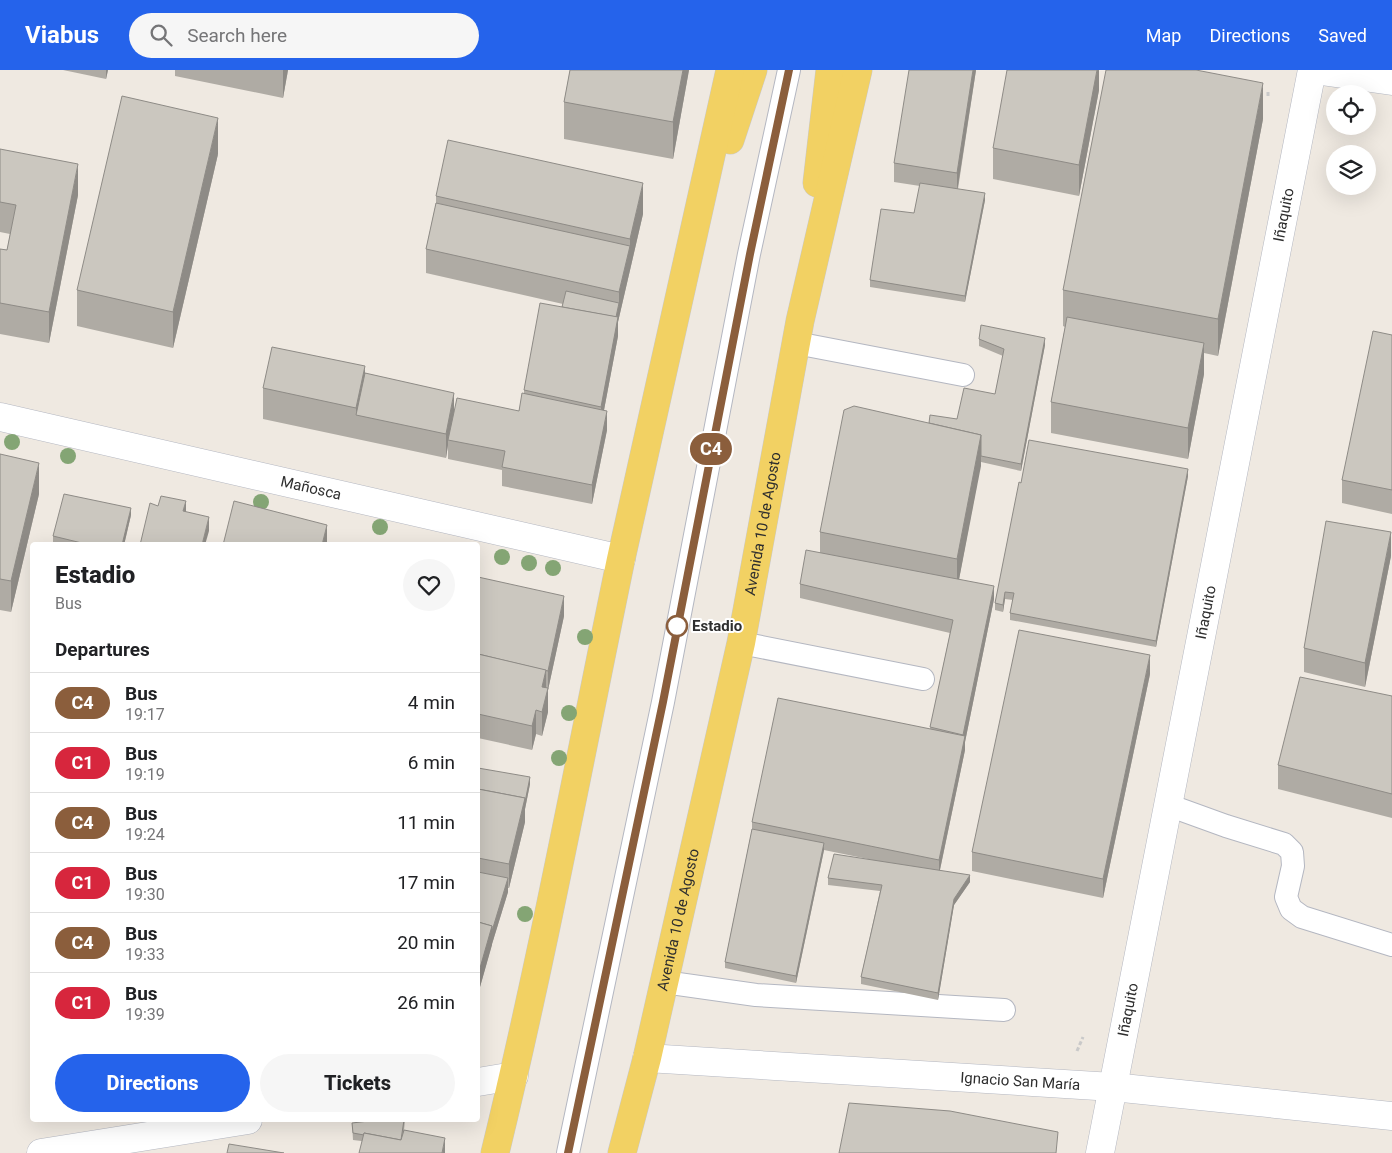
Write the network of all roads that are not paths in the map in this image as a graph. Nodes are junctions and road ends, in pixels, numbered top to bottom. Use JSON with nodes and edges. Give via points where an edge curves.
{"nodes":[{"id":1,"x":730,"y":70,"type":"edge"},
{"id":2,"x":753,"y":70,"type":"edge"},
{"id":3,"x":788,"y":70,"type":"edge"},
{"id":4,"x":830,"y":70,"type":"edge"},
{"id":5,"x":858,"y":70,"type":"edge"},
{"id":6,"x":1313,"y":70,"type":"edge"},
{"id":7,"x":1392,"y":81,"type":"edge"},
{"id":8,"x":677,"y":304,"type":"junction"},
{"id":9,"x":798,"y":332,"type":"junction"},
{"id":10,"x":963,"y":376,"type":"dead end"},
{"id":11,"x":0,"y":417,"type":"edge"},
{"id":12,"x":621,"y":559,"type":"junction"},
{"id":13,"x":742,"y":643,"type":"junction"},
{"id":14,"x":923,"y":679,"type":"dead end"},
{"id":15,"x":1168,"y":805,"type":"junction"},
{"id":16,"x":1392,"y":945,"type":"edge"},
{"id":17,"x":664,"y":982,"type":"junction"},
{"id":18,"x":1004,"y":1010,"type":"dead end"},
{"id":19,"x":647,"y":1058,"type":"junction"},
{"id":20,"x":514,"y":1076,"type":"junction"},
{"id":21,"x":480,"y":1082,"type":"edge"},
{"id":22,"x":1114,"y":1087,"type":"junction"},
{"id":23,"x":1392,"y":1116,"type":"edge"},
{"id":24,"x":235,"y":1122,"type":"edge"},
{"id":25,"x":41,"y":1153,"type":"edge"},
{"id":26,"x":495,"y":1153,"type":"edge"},
{"id":27,"x":568,"y":1153,"type":"edge"},
{"id":28,"x":622,"y":1153,"type":"edge"},
{"id":29,"x":1100,"y":1153,"type":"edge"}],
"edges":[{"from":1,"to":8,"type":"main road"},
{"from":2,"to":8,"type":"main road"},
{"from":3,"to":27,"type":"lane","via":[[663,702]]},
{"from":4,"to":9,"type":"main road"},
{"from":5,"to":9,"type":"main road","name":"Avenida 10 de Agosto"},
{"from":6,"to":7,"type":"street"},
{"from":6,"to":15,"type":"street","name":"Iñaquito"},
{"from":8,"to":12,"type":"main road"},
{"from":9,"to":10,"type":"lane"},
{"from":9,"to":13,"type":"main road","name":"Avenida 10 de Agosto"},
{"from":11,"to":12,"type":"street","name":"Mañosca"},
{"from":12,"to":20,"type":"main road"},
{"from":13,"to":14,"type":"lane"},
{"from":13,"to":17,"type":"main road","name":"Avenida 10 de Agosto"},
{"from":15,"to":16,"type":"lane","via":[[1284,844],[1292,852],[1293,866],[1286,897],[1291,909],[1302,917]]},
{"from":15,"to":22,"type":"street","name":"Iñaquito"},
{"from":17,"to":18,"type":"lane","via":[[756,995]]},
{"from":17,"to":19,"type":"main road","name":"Avenida 10 de Agosto"},
{"from":19,"to":22,"type":"street","name":"Ignacio San María"},
{"from":19,"to":28,"type":"main road","name":"Avenida 10 de Agosto"},
{"from":20,"to":21,"type":"street"},
{"from":20,"to":26,"type":"main road"},
{"from":22,"to":23,"type":"street","name":"Ignacio San María"},
{"from":22,"to":29,"type":"street","name":"Iñaquito"},
{"from":24,"to":25,"type":"street"}]}
